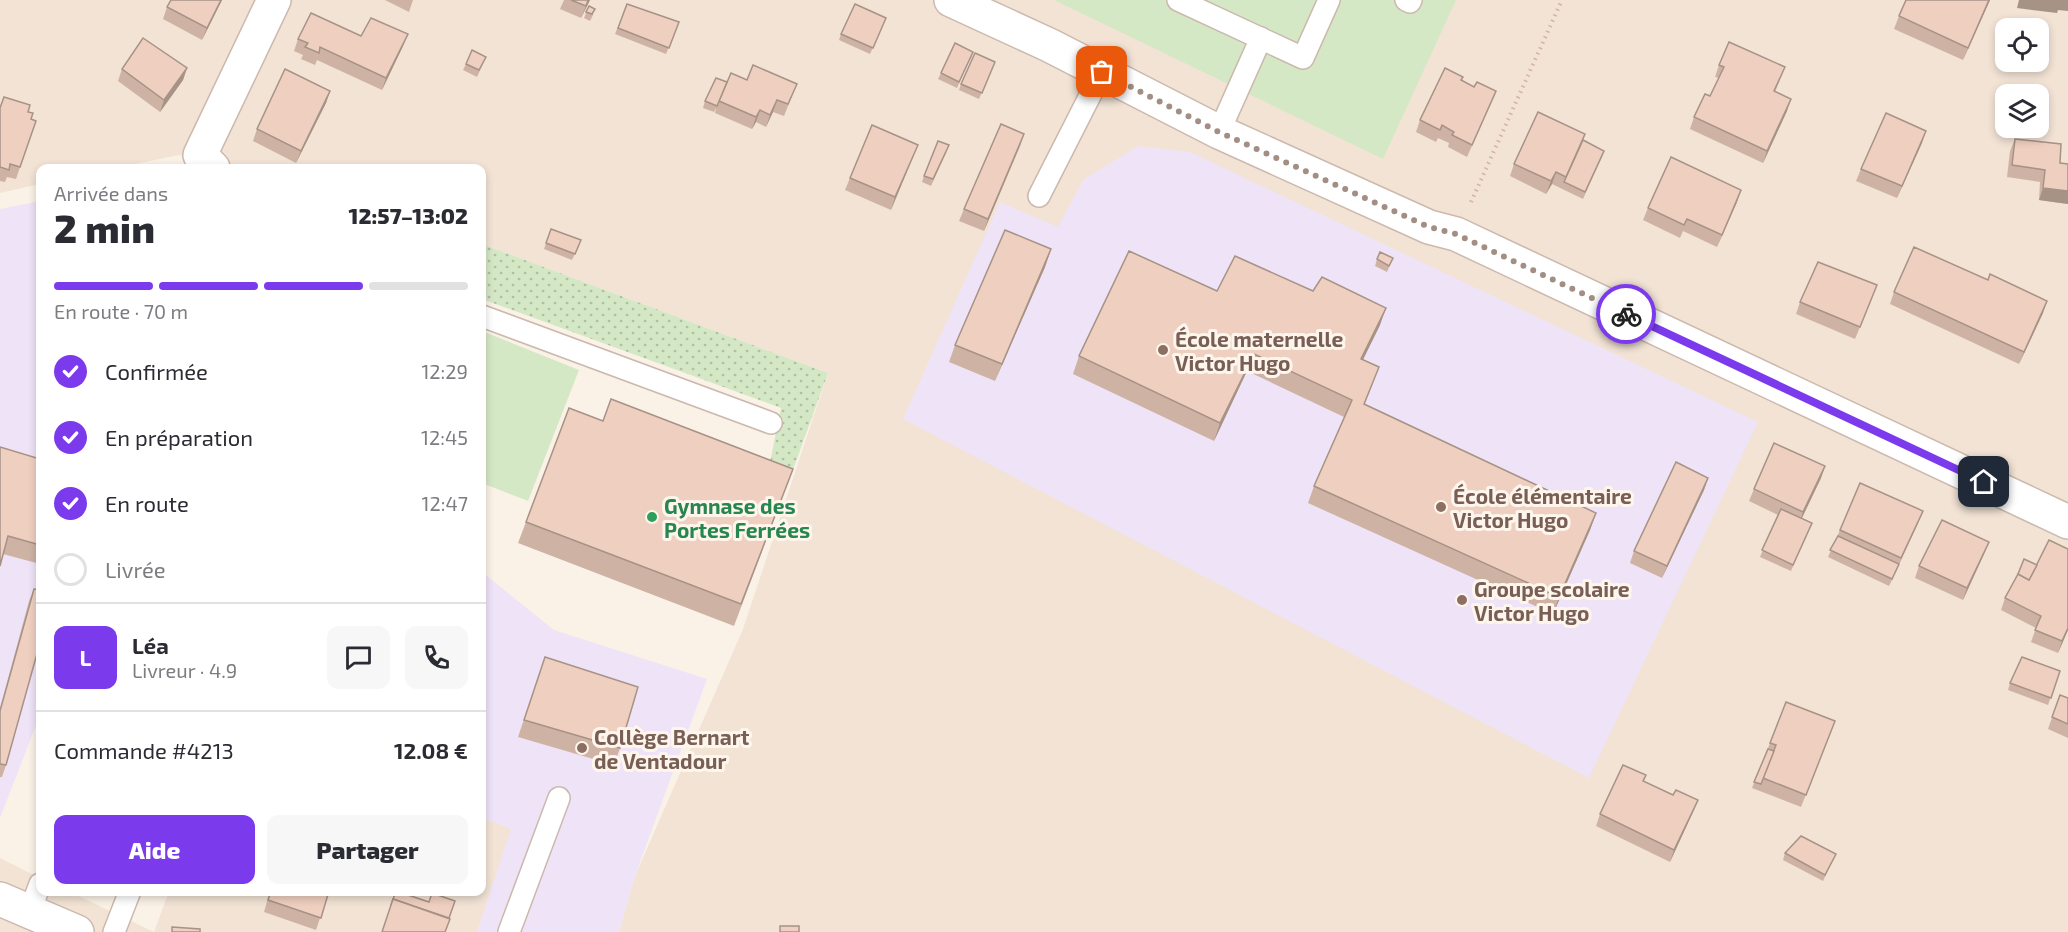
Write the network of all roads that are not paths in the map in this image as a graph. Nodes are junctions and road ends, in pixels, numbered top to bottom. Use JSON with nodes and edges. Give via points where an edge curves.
{"nodes":[{"id":1,"x":274,"y":0,"type":"edge"},
{"id":2,"x":951,"y":0,"type":"edge"},
{"id":3,"x":1178,"y":0,"type":"edge"},
{"id":4,"x":1329,"y":0,"type":"edge"},
{"id":5,"x":1406,"y":0,"type":"edge"},
{"id":6,"x":1411,"y":0,"type":"edge"},
{"id":7,"x":1261,"y":38,"type":"junction"},
{"id":8,"x":1102,"y":72,"type":"junction"},
{"id":9,"x":1219,"y":132,"type":"junction"},
{"id":10,"x":209,"y":164,"type":"edge"},
{"id":11,"x":1040,"y":196,"type":"dead end"},
{"id":12,"x":486,"y":317,"type":"edge"},
{"id":13,"x":771,"y":423,"type":"dead end"},
{"id":14,"x":2068,"y":522,"type":"edge"},
{"id":15,"x":560,"y":798,"type":"dead end"},
{"id":16,"x":128,"y":896,"type":"edge"},
{"id":17,"x":35,"y":897,"type":"edge"},
{"id":18,"x":0,"y":899,"type":"edge"},
{"id":19,"x":66,"y":930,"type":"edge"},
{"id":20,"x":114,"y":932,"type":"edge"},
{"id":21,"x":509,"y":932,"type":"edge"}],
"edges":[{"from":1,"to":10,"type":"street","via":[[200,155]]},
{"from":2,"to":8,"type":"street"},
{"from":3,"to":7,"type":"lane"},
{"from":4,"to":7,"type":"lane","via":[[1303,58]]},
{"from":5,"to":6,"type":"lane"},
{"from":7,"to":9,"type":"lane"},
{"from":8,"to":9,"type":"street"},
{"from":8,"to":11,"type":"lane"},
{"from":9,"to":14,"type":"street","via":[[1429,227],[1456,234]]},
{"from":12,"to":13,"type":"lane"},
{"from":15,"to":21,"type":"lane"},
{"from":16,"to":20,"type":"lane"},
{"from":17,"to":18,"type":"street"},
{"from":17,"to":19,"type":"street"}]}
